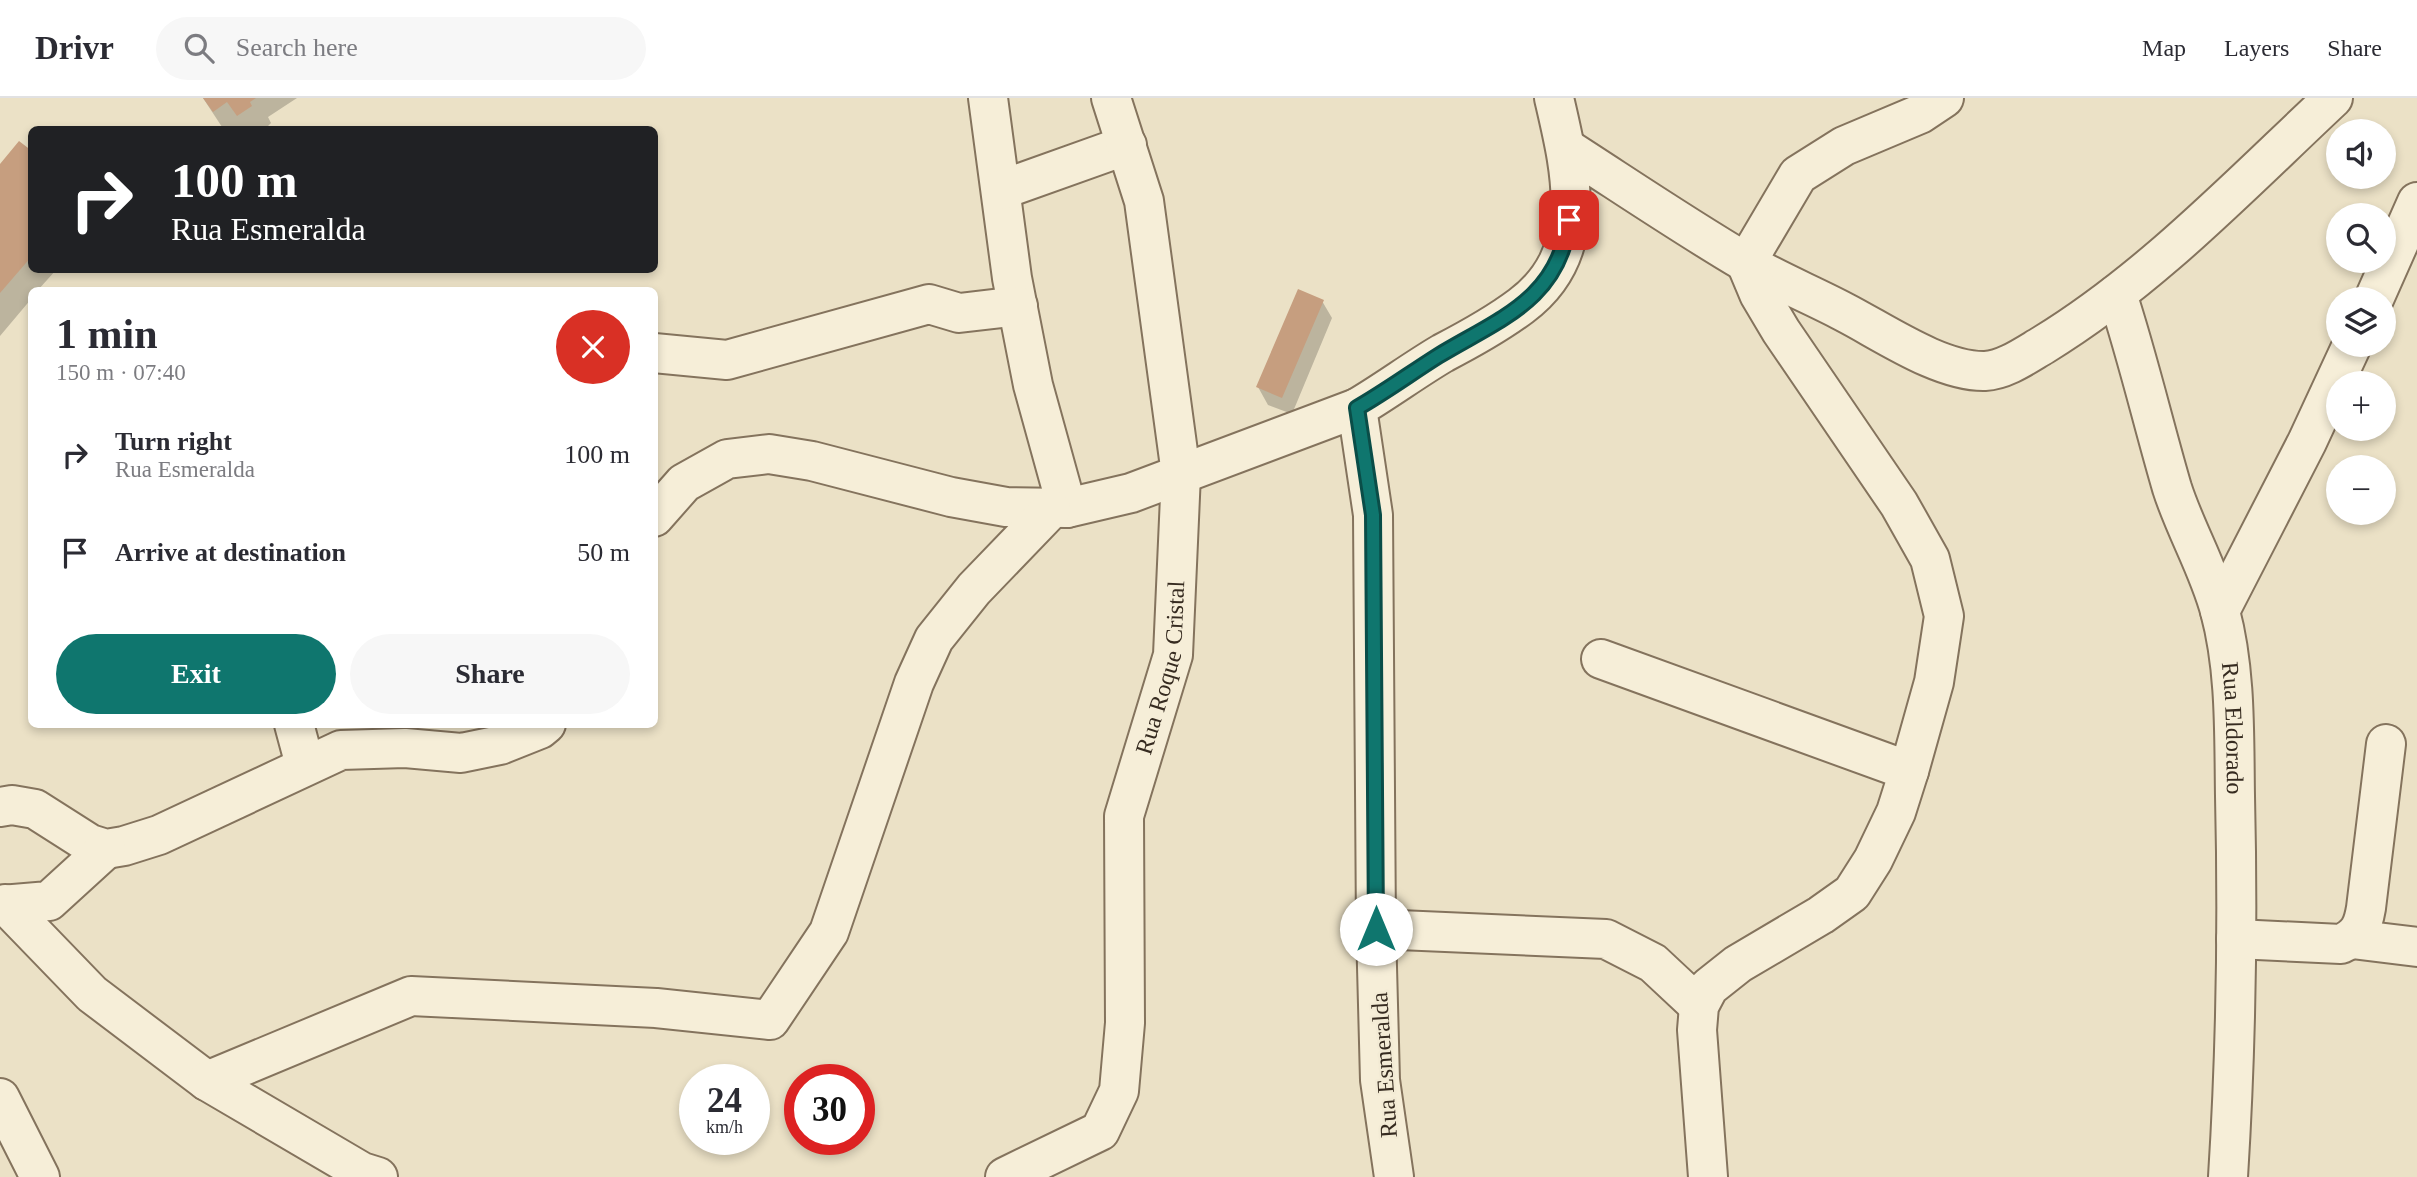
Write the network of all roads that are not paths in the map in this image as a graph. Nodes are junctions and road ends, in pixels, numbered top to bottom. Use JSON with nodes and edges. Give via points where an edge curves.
{"nodes":[{"id":1,"x":988,"y":98,"type":"edge"},
{"id":2,"x":1111,"y":98,"type":"edge"},
{"id":3,"x":1554,"y":98,"type":"edge"},
{"id":4,"x":1944,"y":98,"type":"edge"},
{"id":5,"x":2333,"y":98,"type":"edge"},
{"id":6,"x":1126,"y":145,"type":"junction"},
{"id":7,"x":1566,"y":148,"type":"junction"},
{"id":8,"x":1000,"y":190,"type":"junction"},
{"id":9,"x":2417,"y":202,"type":"edge"},
{"id":10,"x":1746,"y":263,"type":"junction"},
{"id":11,"x":2379,"y":287,"type":"edge"},
{"id":12,"x":2117,"y":294,"type":"junction"},
{"id":13,"x":1018,"y":306,"type":"junction"},
{"id":14,"x":658,"y":353,"type":"edge"},
{"id":15,"x":2346,"y":357,"type":"edge"},
{"id":16,"x":1357,"y":408,"type":"junction"},
{"id":17,"x":1181,"y":474,"type":"junction"},
{"id":18,"x":1059,"y":509,"type":"junction"},
{"id":19,"x":658,"y":512,"type":"edge"},
{"id":20,"x":2220,"y":611,"type":"junction"},
{"id":21,"x":1601,"y":659,"type":"dead end"},
{"id":22,"x":295,"y":728,"type":"edge"},
{"id":23,"x":541,"y":728,"type":"edge"},
{"id":24,"x":2386,"y":744,"type":"dead end"},
{"id":25,"x":305,"y":765,"type":"junction"},
{"id":26,"x":1909,"y":771,"type":"junction"},
{"id":27,"x":0,"y":807,"type":"edge"},
{"id":28,"x":106,"y":849,"type":"junction"},
{"id":29,"x":3,"y":904,"type":"edge"},
{"id":30,"x":1376,"y":929,"type":"junction"},
{"id":31,"x":2236,"y":939,"type":"junction"},
{"id":32,"x":2352,"y":939,"type":"junction"},
{"id":33,"x":2417,"y":947,"type":"edge"},
{"id":34,"x":1699,"y":1006,"type":"junction"},
{"id":35,"x":207,"y":1081,"type":"junction"},
{"id":36,"x":0,"y":1098,"type":"edge"},
{"id":37,"x":40,"y":1177,"type":"edge"},
{"id":38,"x":378,"y":1177,"type":"edge"},
{"id":39,"x":1005,"y":1177,"type":"edge"},
{"id":40,"x":1394,"y":1177,"type":"edge"},
{"id":41,"x":1708,"y":1177,"type":"edge"},
{"id":42,"x":2228,"y":1177,"type":"edge"}],
"edges":[{"from":1,"to":8,"type":"street"},
{"from":2,"to":6,"type":"street","name":"Rua Roque Cristal"},
{"from":3,"to":7,"type":"street"},
{"from":4,"to":10,"type":"street","via":[[1920,114],[1844,146],[1798,175]]},
{"from":5,"to":12,"type":"street"},
{"from":6,"to":8,"type":"street"},
{"from":6,"to":17,"type":"street","name":"Rua Roque Cristal","via":[[1144,201]]},
{"from":7,"to":10,"type":"street"},
{"from":7,"to":16,"type":"street","via":[[1573,196],[1566,244],[1547,282],[1523,305]]},
{"from":8,"to":13,"type":"street"},
{"from":9,"to":11,"type":"street"},
{"from":10,"to":12,"type":"street","via":[[1917,351],[1958,367],[1986,371],[2017,360]]},
{"from":10,"to":26,"type":"street","via":[[1781,331],[1899,504],[1930,559],[1944,617],[1934,682]]},
{"from":12,"to":20,"type":"street","name":"Rua Eldorado","via":[[2173,489]]},
{"from":13,"to":14,"type":"street","via":[[958,313],[929,304],[727,360]]},
{"from":13,"to":18,"type":"street"},
{"from":15,"to":20,"type":"street"},
{"from":16,"to":17,"type":"street"},
{"from":16,"to":30,"type":"street","name":"Rua Esmeralda","via":[[1373,515]]},
{"from":17,"to":18,"type":"street","via":[[1131,493]]},
{"from":17,"to":39,"type":"street","name":"Rua Roque Cristal","via":[[1173,654],[1125,816],[1125,1023],[1119,1091],[1100,1131]]},
{"from":18,"to":19,"type":"street","via":[[1006,507],[951,497],[769,454],[727,459],[684,483]]},
{"from":18,"to":35,"type":"street","via":[[974,589],[934,639],[914,683],[829,932],[770,1020],[656,1008],[411,996]]},
{"from":20,"to":31,"type":"street","name":"Rua Eldorado","via":[[2233,719]]},
{"from":21,"to":26,"type":"street"},
{"from":22,"to":25,"type":"street"},
{"from":23,"to":25,"type":"street","via":[[500,745],[461,753],[405,748],[341,750]]},
{"from":24,"to":32,"type":"street","via":[[2364,921]]},
{"from":25,"to":28,"type":"street","via":[[159,835]]},
{"from":26,"to":34,"type":"street","via":[[1896,812],[1852,893],[1738,964],[1709,987]]},
{"from":27,"to":28,"type":"street","via":[[35,809]]},
{"from":28,"to":29,"type":"street","via":[[49,901]]},
{"from":29,"to":35,"type":"street","via":[[92,994]]},
{"from":30,"to":34,"type":"street","via":[[1606,939],[1653,963]]},
{"from":30,"to":40,"type":"street","name":"Rua Esmeralda","via":[[1380,1080]]},
{"from":31,"to":32,"type":"street","via":[[2341,944]]},
{"from":31,"to":42,"type":"street","name":"Rua Eldorado"},
{"from":32,"to":33,"type":"street"},
{"from":34,"to":41,"type":"street"},
{"from":35,"to":38,"type":"street"},
{"from":36,"to":37,"type":"street"}]}
